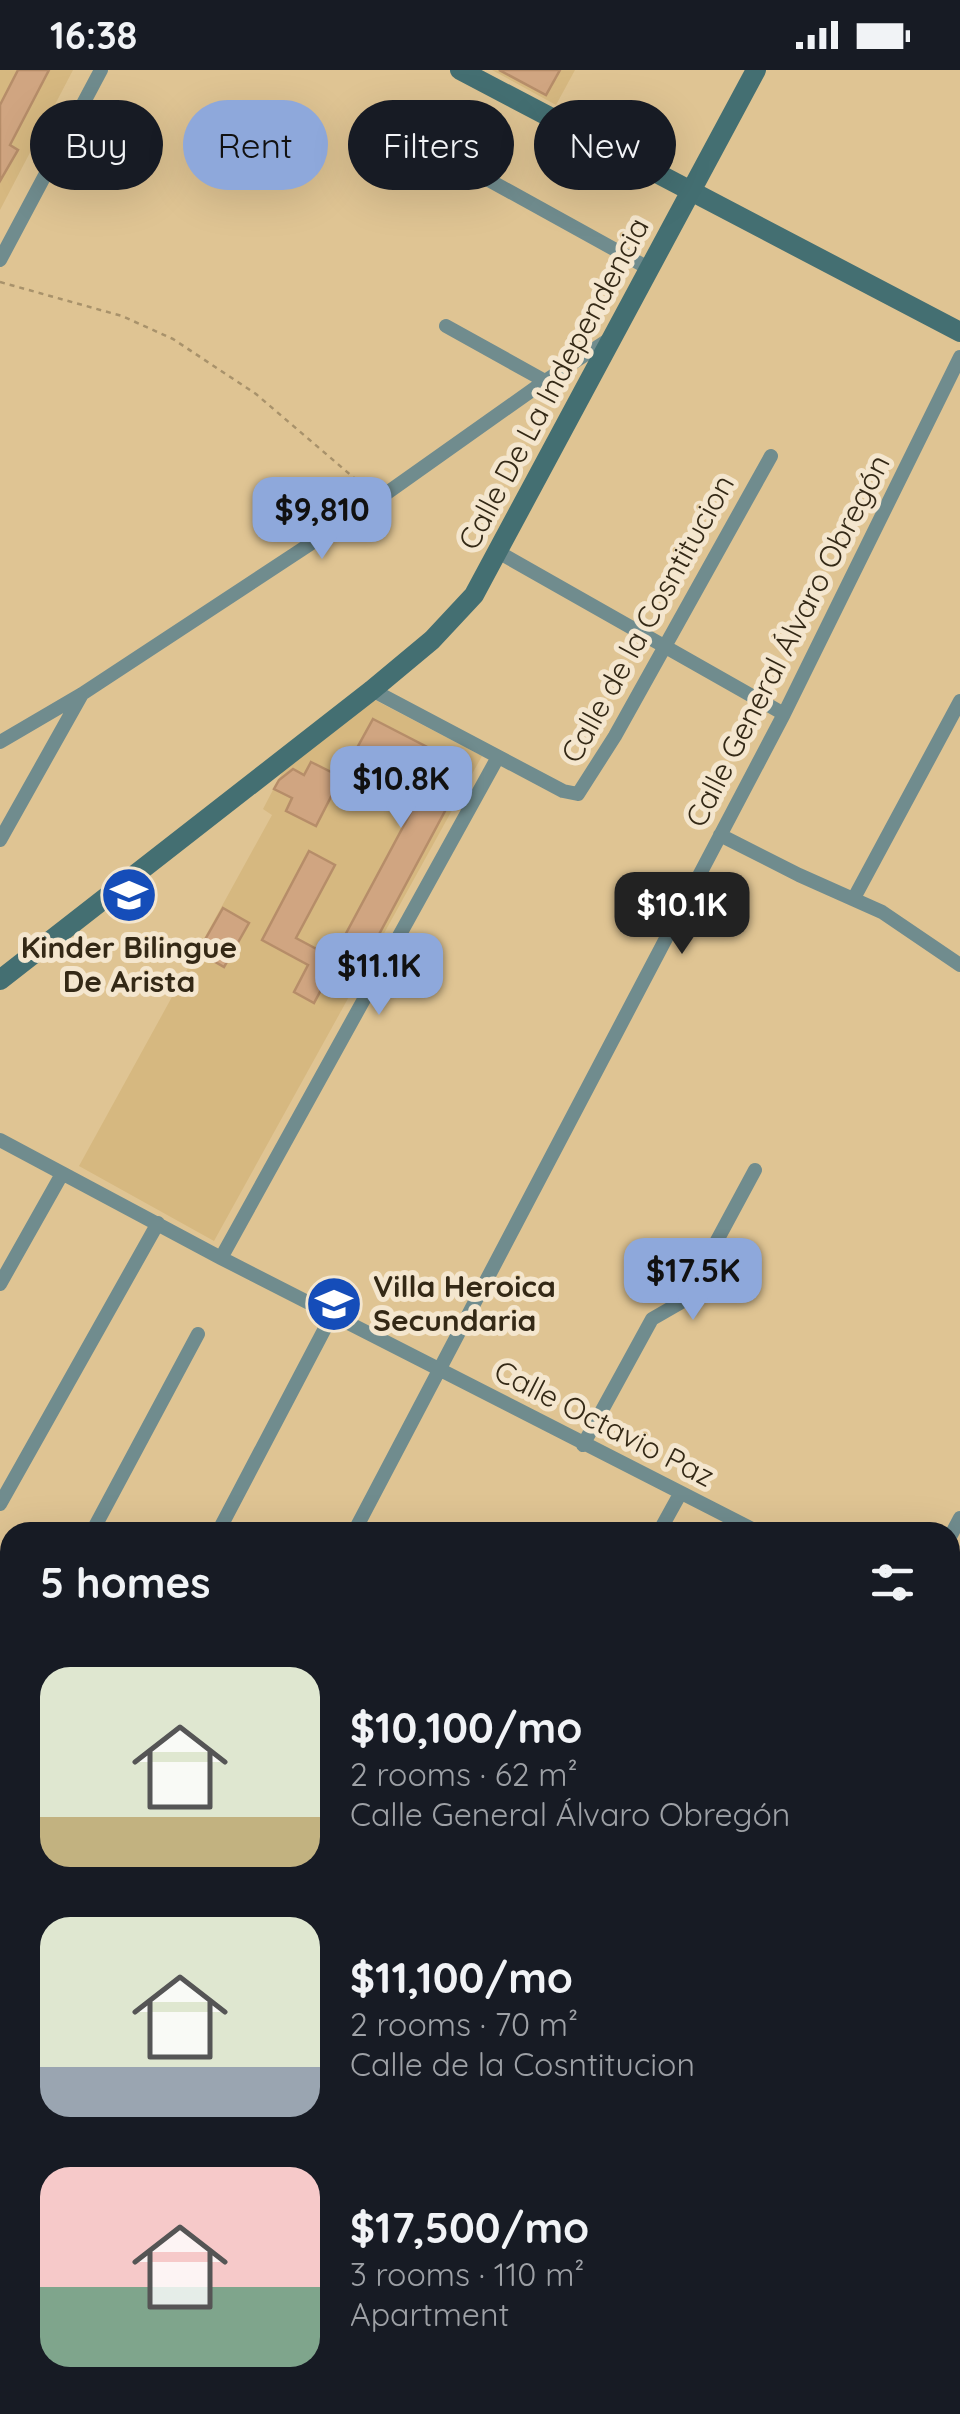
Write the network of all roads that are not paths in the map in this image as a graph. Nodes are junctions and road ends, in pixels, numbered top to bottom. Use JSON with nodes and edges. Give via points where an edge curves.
{"nodes":[{"id":1,"x":101,"y":70,"type":"edge"},
{"id":2,"x":460,"y":70,"type":"edge"},
{"id":3,"x":756,"y":70,"type":"edge"},
{"id":4,"x":506,"y":190,"type":"edge"},
{"id":5,"x":692,"y":190,"type":"junction"},
{"id":6,"x":0,"y":260,"type":"edge"},
{"id":7,"x":650,"y":269,"type":"junction"},
{"id":8,"x":446,"y":326,"type":"dead end"},
{"id":9,"x":960,"y":332,"type":"edge"},
{"id":10,"x":615,"y":335,"type":"junction"},
{"id":11,"x":960,"y":357,"type":"edge"},
{"id":12,"x":545,"y":380,"type":"junction"},
{"id":13,"x":770,"y":456,"type":"dead end"},
{"id":14,"x":498,"y":552,"type":"junction"},
{"id":15,"x":664,"y":648,"type":"junction"},
{"id":16,"x":372,"y":690,"type":"junction"},
{"id":17,"x":82,"y":694,"type":"junction"},
{"id":18,"x":960,"y":701,"type":"edge"},
{"id":19,"x":784,"y":714,"type":"junction"},
{"id":20,"x":0,"y":742,"type":"edge"},
{"id":21,"x":498,"y":758,"type":"junction"},
{"id":22,"x":720,"y":836,"type":"junction"},
{"id":23,"x":0,"y":840,"type":"edge"},
{"id":24,"x":854,"y":898,"type":"junction"},
{"id":25,"x":960,"y":965,"type":"edge"},
{"id":26,"x":0,"y":980,"type":"edge"},
{"id":27,"x":0,"y":1140,"type":"edge"},
{"id":28,"x":755,"y":1170,"type":"dead end"},
{"id":29,"x":62,"y":1174,"type":"junction"},
{"id":30,"x":158,"y":1224,"type":"junction"},
{"id":31,"x":221,"y":1258,"type":"junction"},
{"id":32,"x":0,"y":1284,"type":"edge"},
{"id":33,"x":332,"y":1315,"type":"junction"},
{"id":34,"x":198,"y":1334,"type":"dead end"},
{"id":35,"x":439,"y":1370,"type":"junction"},
{"id":36,"x":583,"y":1445,"type":"junction"},
{"id":37,"x":680,"y":1494,"type":"junction"},
{"id":38,"x":0,"y":1504,"type":"edge"},
{"id":39,"x":97,"y":1522,"type":"edge"},
{"id":40,"x":223,"y":1522,"type":"edge"},
{"id":41,"x":359,"y":1522,"type":"edge"},
{"id":42,"x":664,"y":1522,"type":"edge"},
{"id":43,"x":737,"y":1522,"type":"edge"}],
"edges":[{"from":1,"to":6,"type":"street"},
{"from":2,"to":5,"type":"street"},
{"from":3,"to":5,"type":"street"},
{"from":4,"to":7,"type":"street"},
{"from":5,"to":7,"type":"street","name":"Calle De La Independencia"},
{"from":5,"to":9,"type":"street"},
{"from":7,"to":10,"type":"street","name":"Calle De La Independencia"},
{"from":8,"to":12,"type":"street"},
{"from":10,"to":12,"type":"street"},
{"from":10,"to":14,"type":"street","name":"Calle De La Independencia"},
{"from":11,"to":19,"type":"street","name":"Calle General Álvaro Obregón"},
{"from":12,"to":17,"type":"street","via":[[377,500]]},
{"from":13,"to":15,"type":"street","name":"Calle de la Cosntitucion"},
{"from":14,"to":15,"type":"street"},
{"from":14,"to":16,"type":"street","name":"Calle De La Independencia","via":[[474,596]]},
{"from":15,"to":19,"type":"street"},
{"from":15,"to":21,"type":"street","name":"Calle de la Cosntitucion","via":[[582,790],[564,792]]},
{"from":16,"to":21,"type":"street"},
{"from":16,"to":26,"type":"street","name":"Calle De La Independencia"},
{"from":17,"to":20,"type":"street"},
{"from":17,"to":23,"type":"street"},
{"from":18,"to":24,"type":"street"},
{"from":19,"to":22,"type":"street","name":"Calle General Álvaro Obregón"},
{"from":21,"to":31,"type":"street"},
{"from":22,"to":24,"type":"street"},
{"from":22,"to":35,"type":"street","name":"Calle General Álvaro Obregón"},
{"from":24,"to":25,"type":"street"},
{"from":27,"to":29,"type":"street","name":"Calle Octavio Paz"},
{"from":28,"to":36,"type":"street","via":[[685,1300],[652,1319]]},
{"from":29,"to":30,"type":"street","name":"Calle Octavio Paz"},
{"from":29,"to":32,"type":"street"},
{"from":30,"to":31,"type":"street","name":"Calle Octavio Paz"},
{"from":30,"to":38,"type":"street"},
{"from":31,"to":33,"type":"street","name":"Calle Octavio Paz"},
{"from":33,"to":35,"type":"street","name":"Calle Octavio Paz"},
{"from":33,"to":40,"type":"street"},
{"from":34,"to":39,"type":"street"},
{"from":35,"to":36,"type":"street","name":"Calle Octavio Paz"},
{"from":35,"to":41,"type":"street","name":"Calle General Álvaro Obregón"},
{"from":36,"to":37,"type":"street","name":"Calle Octavio Paz"},
{"from":37,"to":42,"type":"street"},
{"from":37,"to":43,"type":"street","name":"Calle Octavio Paz"}]}
